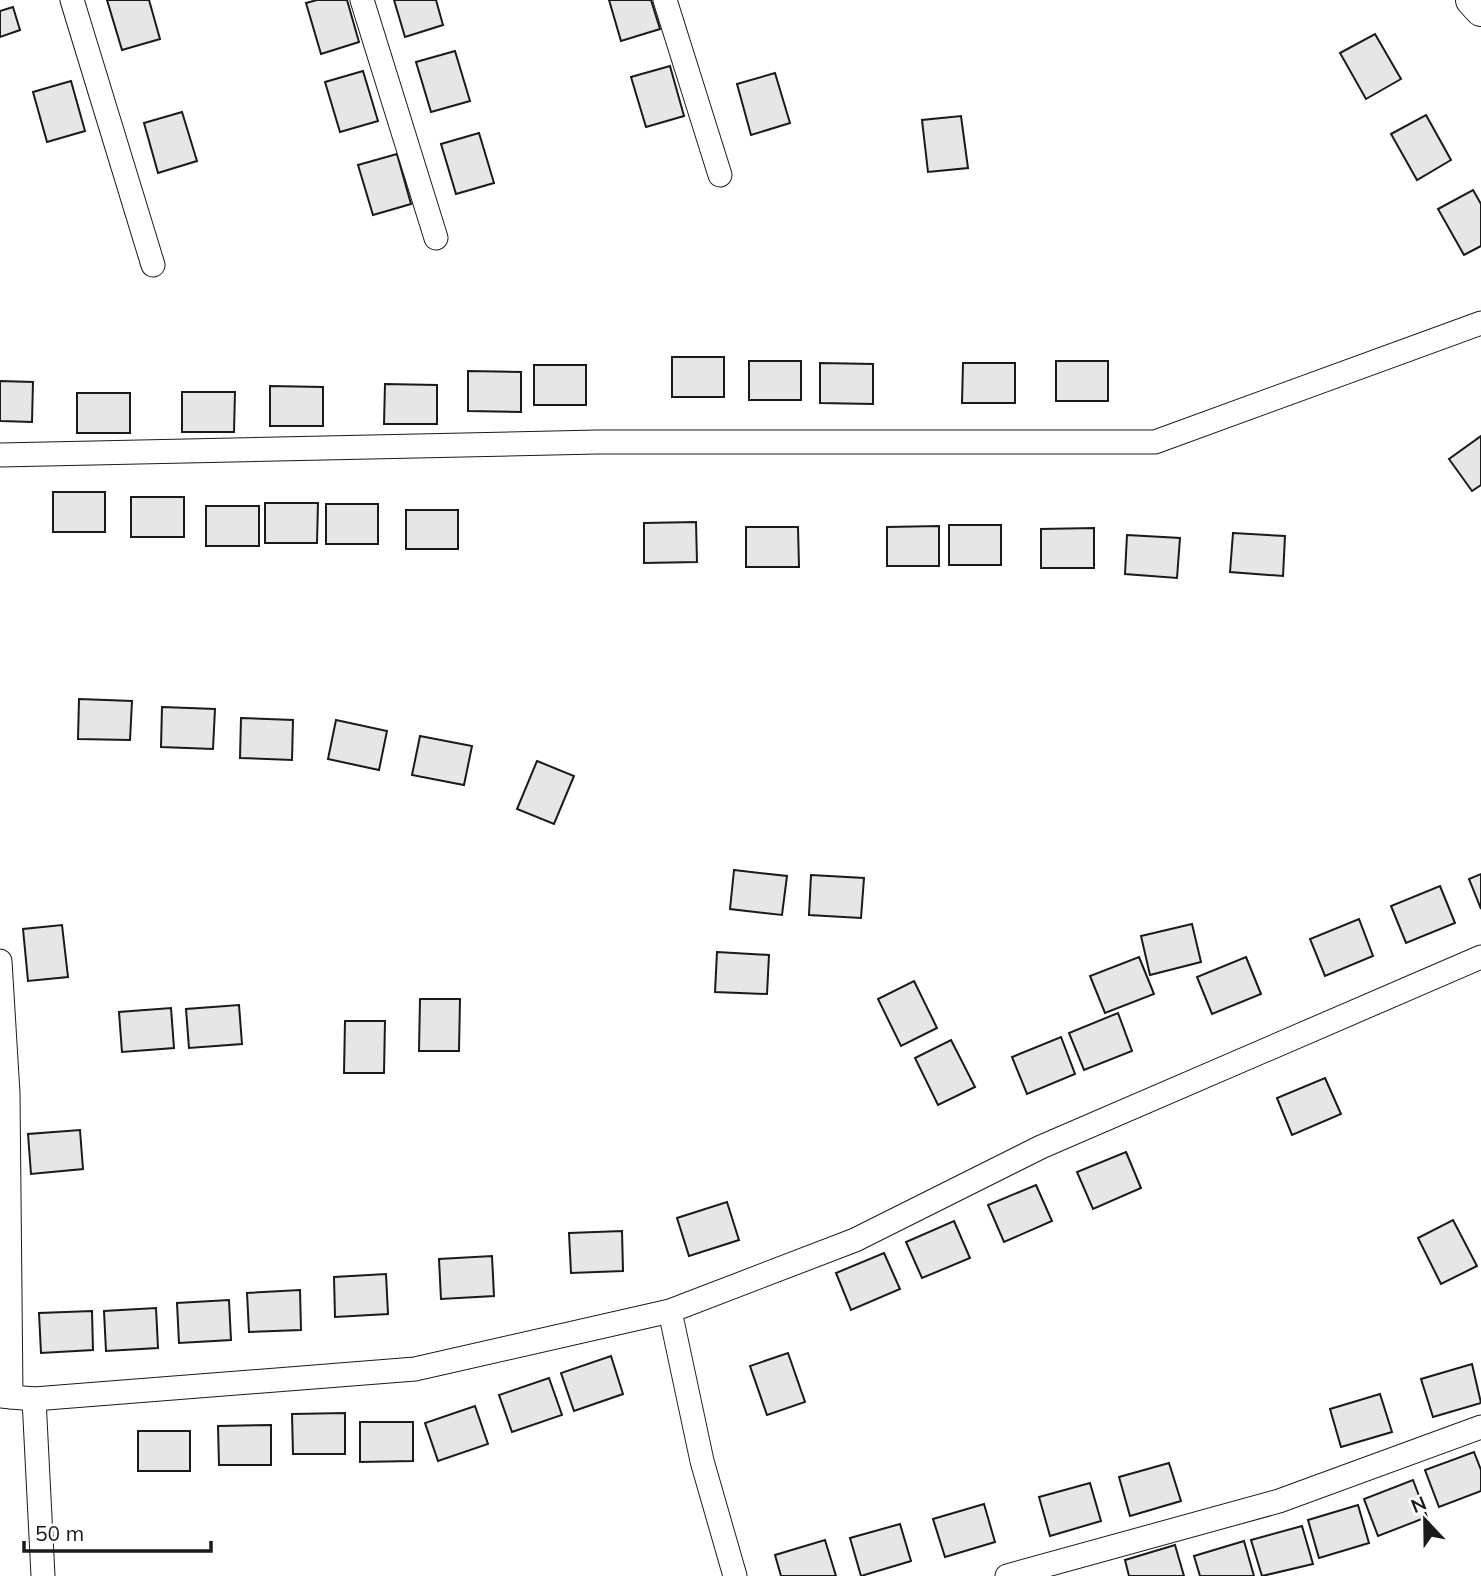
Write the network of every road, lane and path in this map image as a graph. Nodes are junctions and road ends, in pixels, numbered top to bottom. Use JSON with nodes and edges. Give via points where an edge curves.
{"nodes":[{"id":1,"x":72,"y":0,"type":"edge"},
{"id":2,"x":362,"y":0,"type":"edge"},
{"id":3,"x":665,"y":0,"type":"edge"},
{"id":4,"x":1472,"y":0,"type":"edge"},
{"id":5,"x":1481,"y":10,"type":"edge"},
{"id":6,"x":720,"y":175,"type":"dead end"},
{"id":7,"x":436,"y":238,"type":"dead end"},
{"id":8,"x":153,"y":265,"type":"dead end"},
{"id":9,"x":1481,"y":323,"type":"edge"},
{"id":10,"x":0,"y":454,"type":"edge"},
{"id":11,"x":1481,"y":957,"type":"edge"},
{"id":12,"x":0,"y":961,"type":"edge"},
{"id":13,"x":670,"y":1311,"type":"junction"},
{"id":14,"x":5,"y":1396,"type":"edge"},
{"id":15,"x":34,"y":1399,"type":"junction"},
{"id":16,"x":1481,"y":1427,"type":"edge"},
{"id":17,"x":43,"y":1576,"type":"edge"},
{"id":18,"x":735,"y":1576,"type":"edge"},
{"id":19,"x":1007,"y":1576,"type":"edge"}],
"edges":[{"from":1,"to":8,"type":"street"},
{"from":2,"to":7,"type":"street"},
{"from":3,"to":6,"type":"street"},
{"from":4,"to":5,"type":"street"},
{"from":9,"to":10,"type":"street","via":[[1155,442],[597,442]]},
{"from":11,"to":13,"type":"street","via":[[1041,1147],[855,1240]]},
{"from":12,"to":14,"type":"street","via":[[8,1093]]},
{"from":13,"to":15,"type":"street","via":[[415,1369]]},
{"from":13,"to":18,"type":"street","via":[[702,1461]]},
{"from":14,"to":15,"type":"street"},
{"from":15,"to":17,"type":"street"},
{"from":16,"to":19,"type":"street","via":[[1279,1501]]}]}
